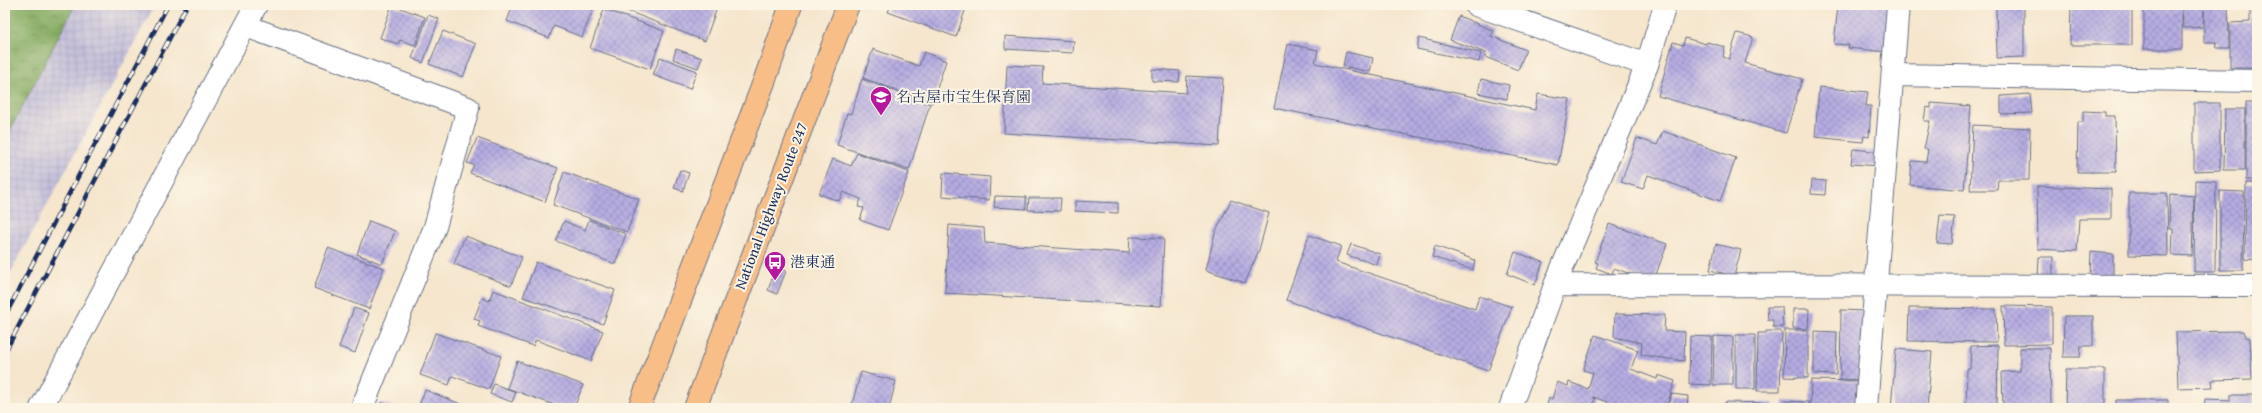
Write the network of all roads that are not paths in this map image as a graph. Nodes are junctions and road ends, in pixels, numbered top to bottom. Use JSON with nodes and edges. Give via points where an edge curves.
{"nodes":[{"id":1,"x":256,"y":5,"type":"edge"},
{"id":2,"x":791,"y":5,"type":"edge"},
{"id":3,"x":848,"y":5,"type":"edge"},
{"id":4,"x":1476,"y":5,"type":"edge"},
{"id":5,"x":1665,"y":5,"type":"edge"},
{"id":6,"x":1898,"y":5,"type":"edge"},
{"id":7,"x":246,"y":26,"type":"junction"},
{"id":8,"x":1647,"y":65,"type":"junction"},
{"id":9,"x":1893,"y":75,"type":"junction"},
{"id":10,"x":2257,"y":81,"type":"edge"},
{"id":11,"x":1555,"y":284,"type":"junction"},
{"id":12,"x":1876,"y":284,"type":"junction"},
{"id":13,"x":2257,"y":286,"type":"edge"},
{"id":14,"x":41,"y":408,"type":"edge"},
{"id":15,"x":362,"y":408,"type":"edge"},
{"id":16,"x":639,"y":408,"type":"edge"},
{"id":17,"x":695,"y":408,"type":"edge"},
{"id":18,"x":1510,"y":408,"type":"edge"},
{"id":19,"x":1866,"y":408,"type":"edge"}],
"edges":[{"from":1,"to":7,"type":"street"},
{"from":2,"to":16,"type":"highway"},
{"from":3,"to":17,"type":"highway","name":"National Highway Route 247"},
{"from":4,"to":8,"type":"street"},
{"from":5,"to":8,"type":"street"},
{"from":6,"to":9,"type":"street"},
{"from":7,"to":14,"type":"street"},
{"from":7,"to":15,"type":"street","via":[[468,108],[435,228]]},
{"from":8,"to":11,"type":"street"},
{"from":9,"to":10,"type":"street"},
{"from":9,"to":12,"type":"street"},
{"from":11,"to":12,"type":"street"},
{"from":11,"to":18,"type":"street"},
{"from":12,"to":13,"type":"street"},
{"from":12,"to":19,"type":"street"}]}
